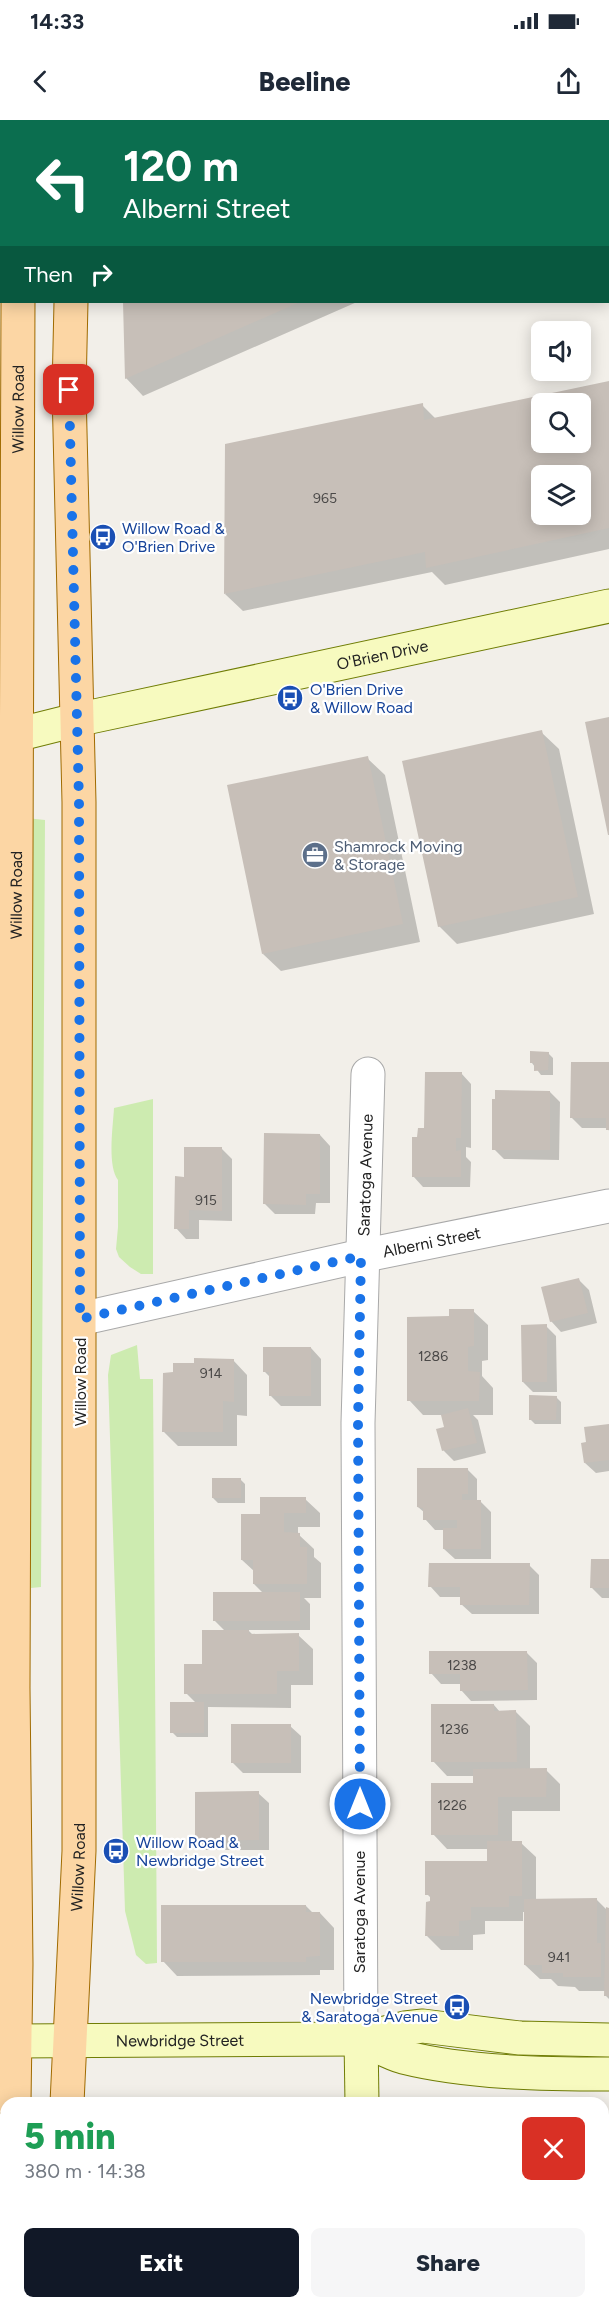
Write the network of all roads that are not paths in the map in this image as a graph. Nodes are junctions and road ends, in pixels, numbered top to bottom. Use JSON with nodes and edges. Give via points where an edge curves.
{"nodes":[{"id":1,"x":18,"y":303,"type":"edge"},
{"id":2,"x":71,"y":303,"type":"edge"},
{"id":3,"x":609,"y":606,"type":"edge"},
{"id":4,"x":76,"y":720,"type":"junction"},
{"id":5,"x":16,"y":735,"type":"junction"},
{"id":6,"x":368,"y":1074,"type":"dead end"},
{"id":7,"x":609,"y":1206,"type":"edge"},
{"id":8,"x":361,"y":1256,"type":"junction"},
{"id":9,"x":80,"y":1319,"type":"junction"},
{"id":10,"x":361,"y":2038,"type":"junction"},
{"id":11,"x":72,"y":2040,"type":"junction"},
{"id":12,"x":609,"y":2040,"type":"edge"},
{"id":13,"x":7,"y":2041,"type":"edge"},
{"id":14,"x":609,"y":2074,"type":"edge"},
{"id":15,"x":13,"y":2097,"type":"edge"},
{"id":16,"x":67,"y":2097,"type":"edge"},
{"id":17,"x":362,"y":2097,"type":"edge"}],
"edges":[{"from":1,"to":5,"type":"main road","name":"Willow Road"},
{"from":2,"to":4,"type":"main road","name":"Willow Road","via":[[69,390]]},
{"from":3,"to":4,"type":"main road","name":"O'Brien Drive"},
{"from":4,"to":5,"type":"main road","name":"O'Brien Drive"},
{"from":4,"to":9,"type":"main road","name":"Willow Road"},
{"from":5,"to":13,"type":"main road","name":"Willow Road","via":[[13,1664],[16,1955]]},
{"from":6,"to":8,"type":"street","name":"Saratoga Avenue"},
{"from":7,"to":8,"type":"street","name":"Alberni Street"},
{"from":8,"to":9,"type":"street","name":"Alberni Street"},
{"from":8,"to":10,"type":"street","name":"Saratoga Avenue"},
{"from":9,"to":11,"type":"main road","name":"Willow Road","via":[[79,1839]]},
{"from":10,"to":11,"type":"main road","name":"Newbridge Street"},
{"from":10,"to":12,"type":"main road","name":"Newbridge Street","via":[[423,2026],[520,2038]]},
{"from":10,"to":14,"type":"main road","name":"Newbridge Street","via":[[401,2056],[465,2067]]},
{"from":10,"to":17,"type":"main road","name":"Saratoga Avenue"},
{"from":11,"to":13,"type":"main road","name":"Newbridge Street"},
{"from":11,"to":16,"type":"main road","name":"Willow Road"},
{"from":13,"to":15,"type":"main road","name":"Willow Road"}]}
